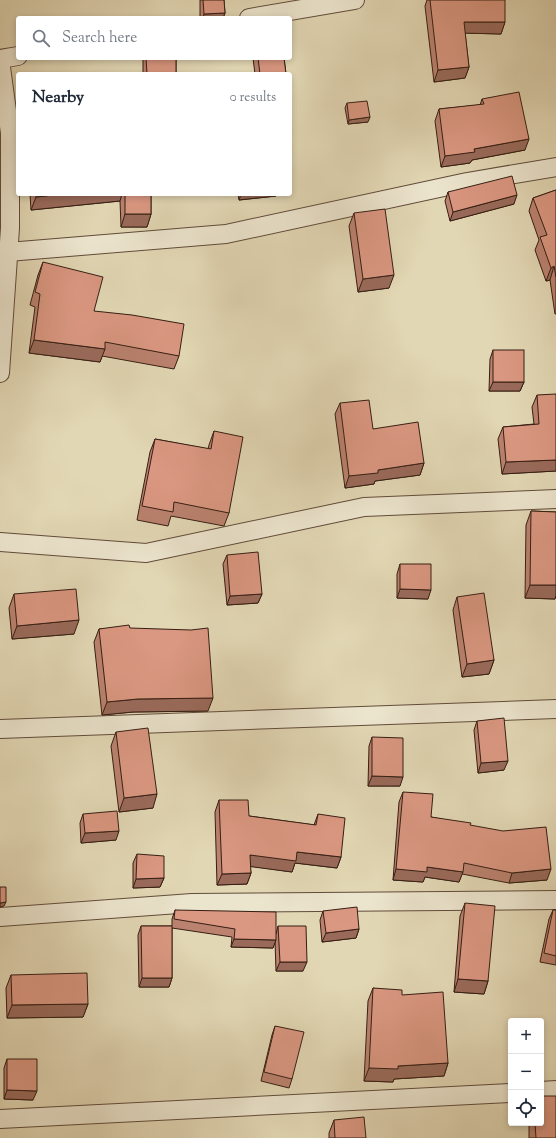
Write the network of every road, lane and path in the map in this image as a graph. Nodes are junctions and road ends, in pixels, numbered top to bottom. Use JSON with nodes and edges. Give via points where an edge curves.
{"nodes":[{"id":1,"x":355,"y":0,"type":"edge"},
{"id":2,"x":261,"y":16,"type":"edge"},
{"id":3,"x":16,"y":56,"type":"edge"},
{"id":4,"x":0,"y":60,"type":"edge"},
{"id":5,"x":556,"y":167,"type":"edge"},
{"id":6,"x":5,"y":228,"type":"edge"},
{"id":7,"x":8,"y":252,"type":"junction"},
{"id":8,"x":0,"y":373,"type":"edge"},
{"id":9,"x":556,"y":499,"type":"edge"},
{"id":10,"x":0,"y":542,"type":"edge"},
{"id":11,"x":556,"y":709,"type":"edge"},
{"id":12,"x":0,"y":728,"type":"edge"},
{"id":13,"x":556,"y":900,"type":"edge"},
{"id":14,"x":0,"y":917,"type":"edge"},
{"id":15,"x":556,"y":1090,"type":"edge"},
{"id":16,"x":544,"y":1091,"type":"edge"},
{"id":17,"x":508,"y":1092,"type":"edge"},
{"id":18,"x":0,"y":1119,"type":"edge"}],
"edges":[{"from":1,"to":2,"type":"street"},
{"from":3,"to":4,"type":"street"},
{"from":4,"to":6,"type":"street","via":[[10,133]]},
{"from":5,"to":7,"type":"street","via":[[467,182],[226,234]]},
{"from":6,"to":7,"type":"street"},
{"from":7,"to":8,"type":"street"},
{"from":9,"to":10,"type":"street","via":[[364,507],[146,553]]},
{"from":11,"to":12,"type":"street"},
{"from":13,"to":14,"type":"street","via":[[192,903]]},
{"from":15,"to":16,"type":"street"},
{"from":17,"to":18,"type":"street"}]}
